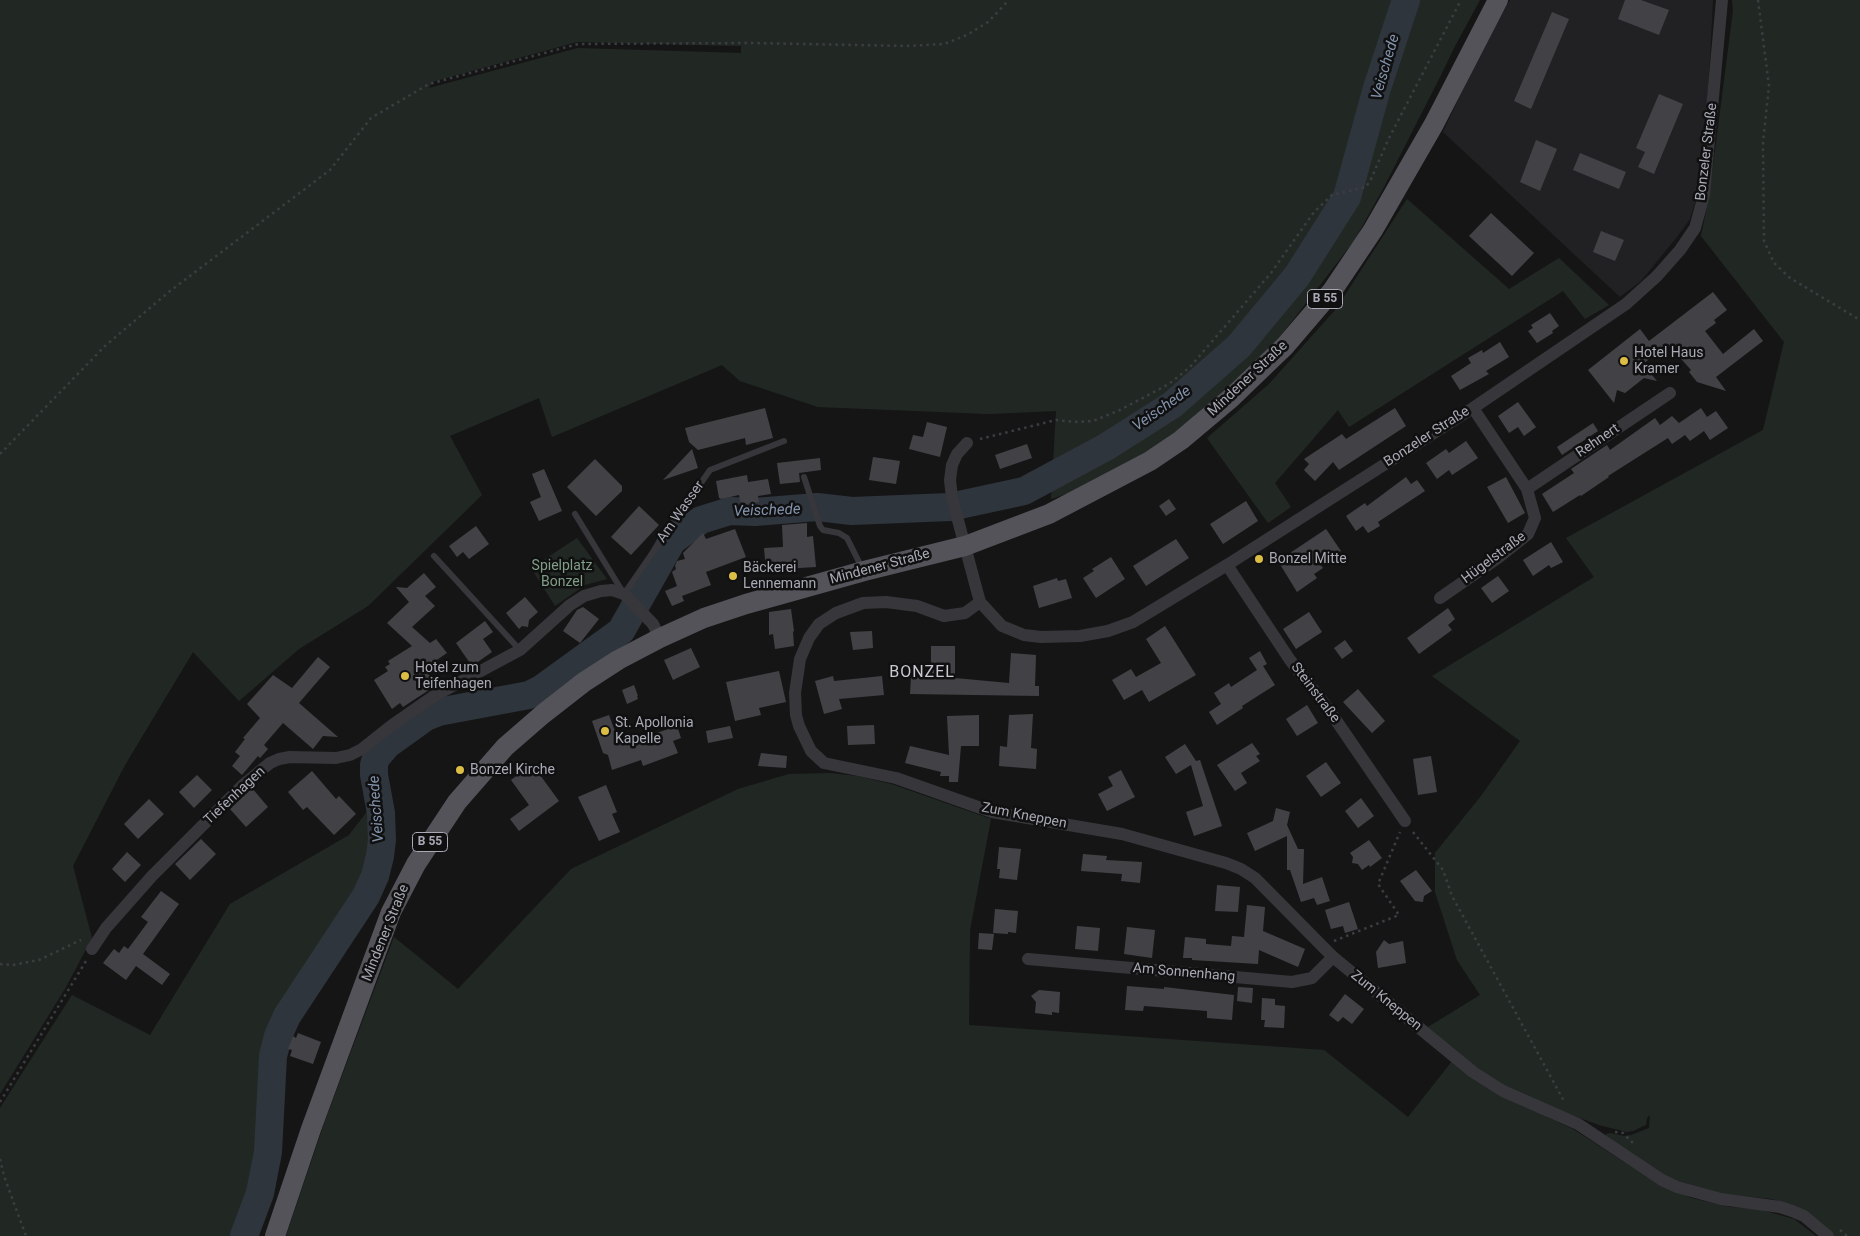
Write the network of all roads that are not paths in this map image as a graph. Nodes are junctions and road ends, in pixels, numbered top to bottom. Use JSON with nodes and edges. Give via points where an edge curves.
{"nodes":[{"id":1,"x":1498,"y":0,"type":"edge"},
{"id":2,"x":1722,"y":0,"type":"edge"},
{"id":3,"x":1670,"y":393,"type":"dead end"},
{"id":4,"x":1472,"y":408,"type":"junction"},
{"id":5,"x":784,"y":441,"type":"dead end"},
{"id":6,"x":967,"y":442,"type":"road end"},
{"id":7,"x":804,"y":477,"type":"dead end"},
{"id":8,"x":1527,"y":489,"type":"junction"},
{"id":9,"x":575,"y":514,"type":"dead end"},
{"id":10,"x":965,"y":546,"type":"junction"},
{"id":11,"x":434,"y":556,"type":"dead end"},
{"id":12,"x":1227,"y":565,"type":"junction"},
{"id":13,"x":864,"y":570,"type":"junction"},
{"id":14,"x":627,"y":597,"type":"junction"},
{"id":15,"x":1440,"y":598,"type":"dead end"},
{"id":16,"x":980,"y":602,"type":"junction"},
{"id":17,"x":660,"y":638,"type":"junction"},
{"id":18,"x":520,"y":650,"type":"junction"},
{"id":19,"x":1405,"y":821,"type":"road end"},
{"id":20,"x":92,"y":949,"type":"road end"},
{"id":21,"x":1333,"y":958,"type":"junction"},
{"id":22,"x":1028,"y":959,"type":"dead end"},
{"id":23,"x":1833,"y":1232,"type":"edge"},
{"id":24,"x":275,"y":1236,"type":"edge"}],
"edges":[{"from":1,"to":10,"type":"main road","name":"Mindener Straße","number":"B 55","via":[[1434,124],[1373,230],[1332,290],[1285,346],[1231,398],[1181,440],[1150,460],[1050,514]]},
{"from":2,"to":4,"type":"street","name":"Bonzeler Straße","via":[[1704,195],[1695,228],[1657,276],[1626,304]]},
{"from":3,"to":8,"type":"street","name":"Rehnert"},
{"from":4,"to":8,"type":"street","name":"Hügelstraße"},
{"from":4,"to":12,"type":"street","name":"Bonzeler Straße"},
{"from":5,"to":14,"type":"lane","name":"Am Wasser","via":[[710,470]]},
{"from":6,"to":10,"type":"street","name":"Bonzeler Straße","via":[[952,465],[950,480]]},
{"from":7,"to":13,"type":"lane","via":[[823,530],[847,538]]},
{"from":8,"to":15,"type":"street","name":"Hügelstraße","via":[[1535,518],[1528,534]]},
{"from":9,"to":14,"type":"lane"},
{"from":10,"to":13,"type":"main road","name":"Mindener Straße","number":"B 55"},
{"from":10,"to":16,"type":"street","name":"Bonzeler Straße"},
{"from":11,"to":18,"type":"lane"},
{"from":12,"to":16,"type":"street","name":"Bonzeler Straße","via":[[1133,622],[1080,636],[1024,635],[1002,626]]},
{"from":12,"to":19,"type":"street","name":"Steinstraße","via":[[1290,660],[1329,710]]},
{"from":13,"to":17,"type":"main road","name":"Mindener Straße","number":"B 55","via":[[704,618]]},
{"from":14,"to":17,"type":"street","via":[[653,624]]},
{"from":14,"to":18,"type":"street","name":"Tiefenhagen","via":[[612,590],[584,596]]},
{"from":16,"to":21,"type":"street","name":"Zum Kneppen","via":[[965,613],[944,616],[917,606],[863,603],[836,612],[820,624],[809,638],[800,659],[795,694],[797,721],[811,751],[824,763],[896,778],[992,812],[1122,834],[1226,863],[1255,878]]},
{"from":17,"to":24,"type":"main road","name":"Mindener Straße","number":"B 55","via":[[584,682],[505,747],[457,802],[416,864],[391,912]]},
{"from":18,"to":20,"type":"street","name":"Tiefenhagen","via":[[434,696],[350,755],[290,758],[278,760],[260,770],[152,876],[106,928]]},
{"from":21,"to":22,"type":"street","name":"Am Sonnenhang","via":[[1312,978],[1292,982]]},
{"from":21,"to":23,"type":"street","name":"Zum Kneppen","via":[[1474,1072],[1503,1091],[1578,1124],[1662,1180],[1720,1199],[1780,1207]]}]}
